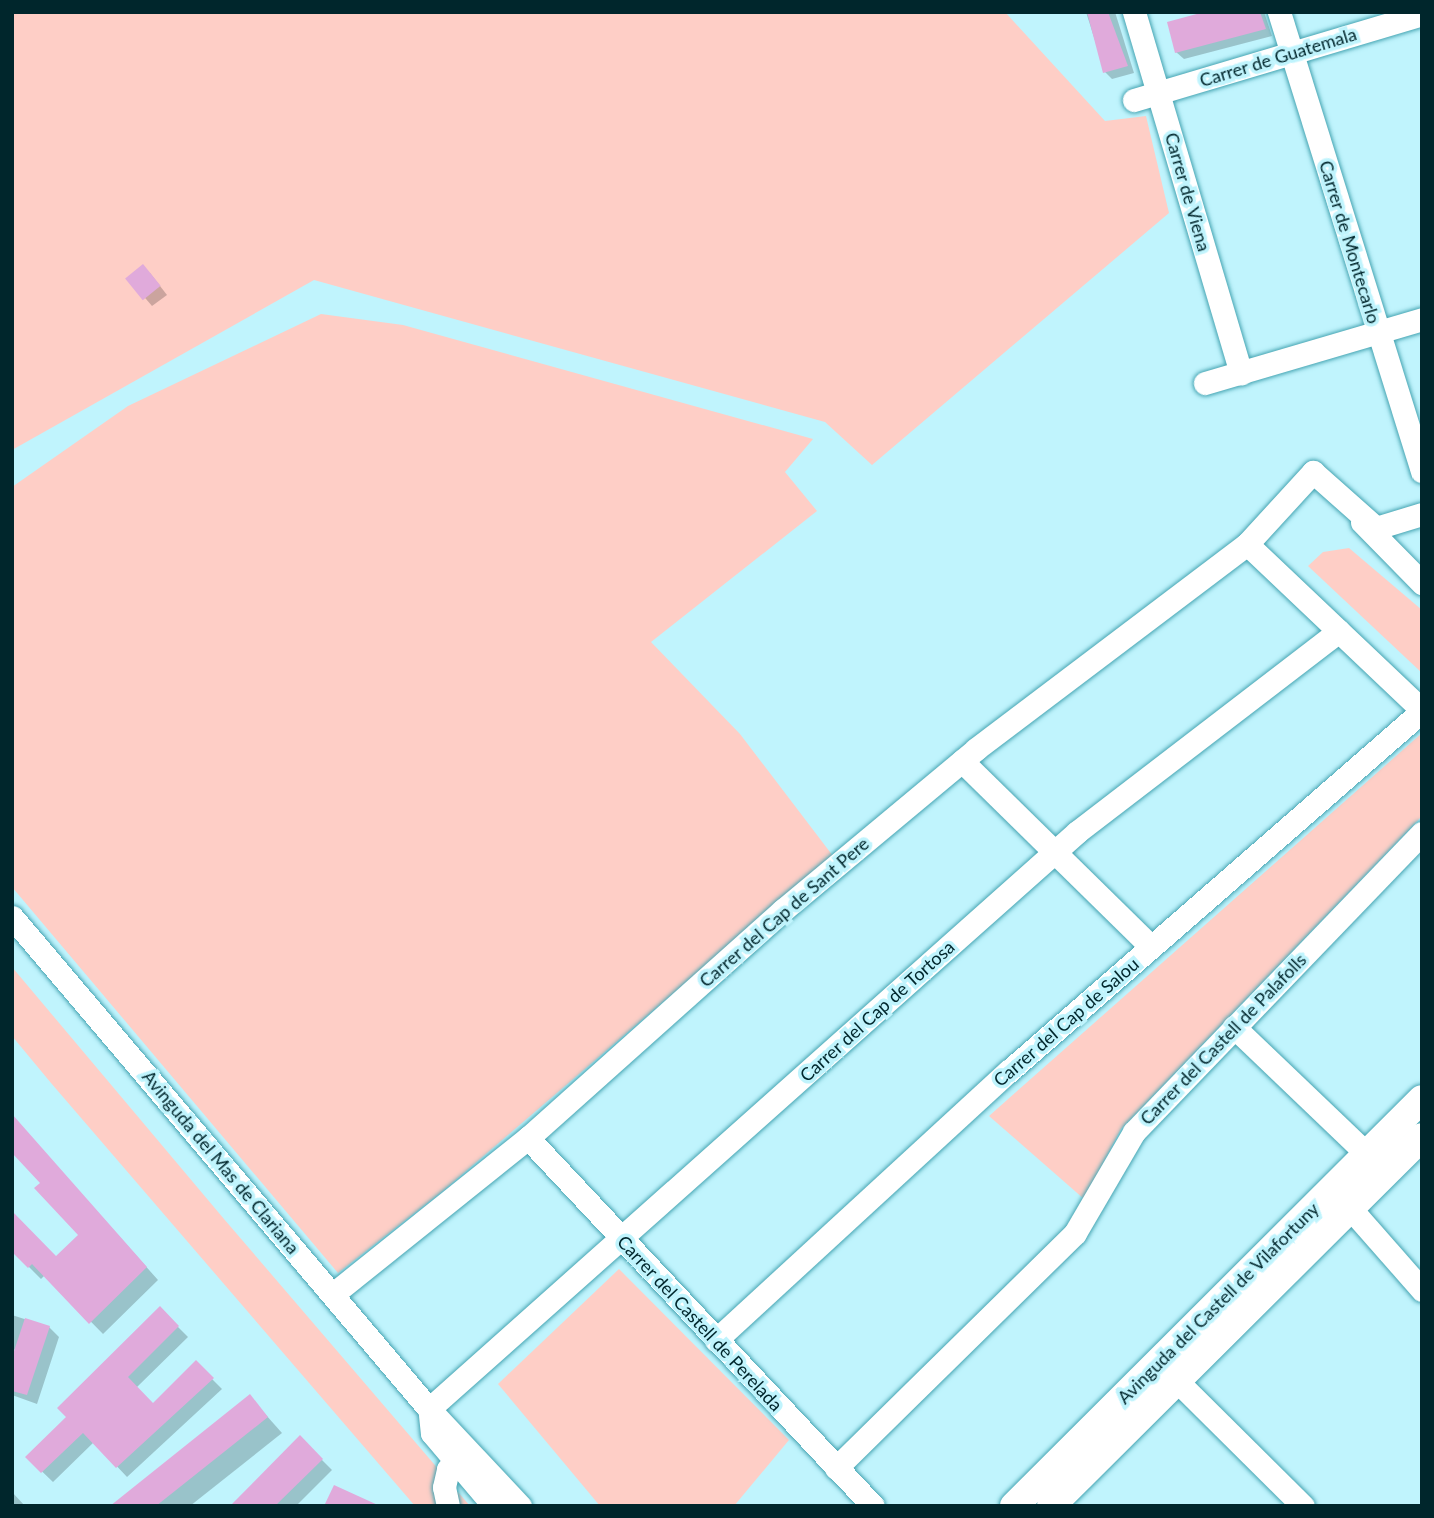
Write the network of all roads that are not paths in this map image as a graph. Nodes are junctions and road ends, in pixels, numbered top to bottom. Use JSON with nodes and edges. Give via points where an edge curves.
{"nodes":[{"id":1,"x":1134,"y":12,"type":"edge"},
{"id":2,"x":1279,"y":12,"type":"edge"},
{"id":3,"x":1422,"y":14,"type":"edge"},
{"id":4,"x":1291,"y":53,"type":"junction"},
{"id":5,"x":1158,"y":93,"type":"junction"},
{"id":6,"x":1134,"y":100,"type":"dead end"},
{"id":7,"x":1422,"y":320,"type":"edge"},
{"id":8,"x":1378,"y":332,"type":"junction"},
{"id":9,"x":1241,"y":373,"type":"junction"},
{"id":10,"x":1205,"y":383,"type":"dead end"},
{"id":11,"x":1422,"y":471,"type":"edge"},
{"id":12,"x":1313,"y":472,"type":"junction"},
{"id":13,"x":1422,"y":514,"type":"edge"},
{"id":14,"x":1247,"y":544,"type":"junction"},
{"id":15,"x":1422,"y":583,"type":"edge"},
{"id":16,"x":1339,"y":631,"type":"junction"},
{"id":17,"x":1422,"y":710,"type":"edge"},
{"id":18,"x":962,"y":761,"type":"junction"},
{"id":19,"x":1422,"y":833,"type":"edge"},
{"id":20,"x":1055,"y":852,"type":"junction"},
{"id":21,"x":12,"y":917,"type":"edge"},
{"id":22,"x":1151,"y":947,"type":"junction"},
{"id":23,"x":1234,"y":1027,"type":"junction"},
{"id":24,"x":1422,"y":1099,"type":"edge"},
{"id":25,"x":1422,"y":1137,"type":"edge"},
{"id":26,"x":528,"y":1138,"type":"junction"},
{"id":27,"x":1367,"y":1154,"type":"junction"},
{"id":28,"x":1350,"y":1208,"type":"junction"},
{"id":29,"x":622,"y":1238,"type":"junction"},
{"id":30,"x":1422,"y":1290,"type":"edge"},
{"id":31,"x":333,"y":1294,"type":"junction"},
{"id":32,"x":716,"y":1340,"type":"junction"},
{"id":33,"x":1178,"y":1382,"type":"junction"},
{"id":34,"x":429,"y":1409,"type":"junction"},
{"id":35,"x":458,"y":1465,"type":"junction"},
{"id":36,"x":836,"y":1468,"type":"junction"},
{"id":37,"x":448,"y":1506,"type":"edge"},
{"id":38,"x":494,"y":1506,"type":"edge"},
{"id":39,"x":504,"y":1506,"type":"edge"},
{"id":40,"x":520,"y":1506,"type":"edge"},
{"id":41,"x":873,"y":1506,"type":"edge"},
{"id":42,"x":1014,"y":1506,"type":"edge"},
{"id":43,"x":1051,"y":1506,"type":"edge"},
{"id":44,"x":1303,"y":1506,"type":"edge"}],
"edges":[{"from":1,"to":5,"type":"street","name":"Carrer de Viena"},
{"from":2,"to":4,"type":"street","name":"Carrer de Montecarlo"},
{"from":3,"to":4,"type":"street","name":"Carrer de Guatemala"},
{"from":4,"to":5,"type":"street","name":"Carrer de Guatemala"},
{"from":4,"to":8,"type":"street","name":"Carrer de Montecarlo"},
{"from":5,"to":6,"type":"street","name":"Carrer de Guatemala"},
{"from":5,"to":9,"type":"street","name":"Carrer de Viena"},
{"from":7,"to":8,"type":"street"},
{"from":8,"to":9,"type":"street"},
{"from":8,"to":11,"type":"street","name":"Carrer de Montecarlo"},
{"from":9,"to":10,"type":"street"},
{"from":12,"to":13,"type":"street","via":[[1377,528]]},
{"from":12,"to":14,"type":"street","name":"Carrer del Cap de Sant Pere"},
{"from":12,"to":15,"type":"street"},
{"from":14,"to":16,"type":"street"},
{"from":14,"to":18,"type":"street","name":"Carrer del Cap de Sant Pere"},
{"from":16,"to":17,"type":"street"},
{"from":16,"to":20,"type":"street","name":"Carrer del Cap de Tortosa"},
{"from":17,"to":22,"type":"street","name":"Carrer del Cap de Salou"},
{"from":18,"to":20,"type":"street"},
{"from":18,"to":26,"type":"street","name":"Carrer del Cap de Sant Pere","via":[[783,910]]},
{"from":19,"to":23,"type":"street","name":"Carrer del Castell de Palafolls"},
{"from":20,"to":22,"type":"street"},
{"from":20,"to":29,"type":"street","name":"Carrer del Cap de Tortosa"},
{"from":21,"to":31,"type":"street","name":"Avinguda del Mas de Clariana"},
{"from":22,"to":32,"type":"street","name":"Carrer del Cap de Salou"},
{"from":23,"to":27,"type":"street"},
{"from":23,"to":36,"type":"street","name":"Carrer del Castell de Palafolls","via":[[1134,1132],[1075,1233]]},
{"from":24,"to":27,"type":"street","name":"Avinguda del Castell de Vilafortuny"},
{"from":25,"to":28,"type":"street","name":"Avinguda del Castell de Vilafortuny"},
{"from":26,"to":29,"type":"street","name":"Carrer del Castell de Perelada"},
{"from":26,"to":31,"type":"street","name":"Carrer del Cap de Sant Pere"},
{"from":27,"to":42,"type":"street","name":"Avinguda del Castell de Vilafortuny"},
{"from":28,"to":30,"type":"street"},
{"from":28,"to":33,"type":"street","name":"Avinguda del Castell de Vilafortuny"},
{"from":29,"to":32,"type":"street","name":"Carrer del Castell de Perelada"},
{"from":29,"to":34,"type":"street","name":"Carrer del Cap de Tortosa"},
{"from":31,"to":34,"type":"street","name":"Avinguda del Mas de Clariana"},
{"from":32,"to":36,"type":"street","name":"Carrer del Castell de Perelada"},
{"from":33,"to":43,"type":"street","name":"Avinguda del Castell de Vilafortuny"},
{"from":33,"to":44,"type":"street"},
{"from":34,"to":35,"type":"street","name":"Avinguda del Mas de Clariana","via":[[432,1433]]},
{"from":34,"to":40,"type":"street","name":"Avinguda del Mas de Clariana"},
{"from":35,"to":37,"type":"street","via":[[448,1469],[444,1487]]},
{"from":35,"to":38,"type":"street","name":"Avinguda del Mas de Clariana"},
{"from":35,"to":39,"type":"street","name":"Avinguda del Mas de Clariana","via":[[467,1462]]},
{"from":36,"to":41,"type":"street","name":"Carrer del Castell de Perelada"}]}
